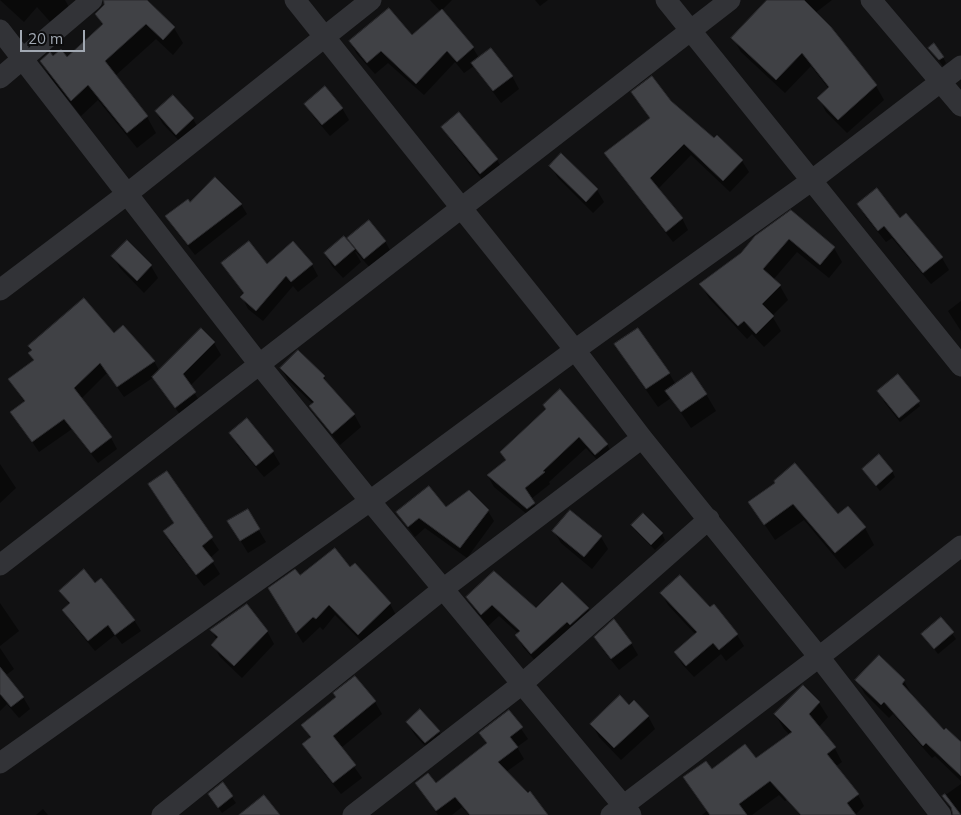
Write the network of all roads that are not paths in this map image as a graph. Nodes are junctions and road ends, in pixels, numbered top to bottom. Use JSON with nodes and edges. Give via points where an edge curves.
{"nodes":[{"id":1,"x":92,"y":0,"type":"edge"},
{"id":2,"x":295,"y":0,"type":"edge"},
{"id":3,"x":371,"y":0,"type":"edge"},
{"id":4,"x":666,"y":0,"type":"edge"},
{"id":5,"x":730,"y":0,"type":"edge"},
{"id":6,"x":871,"y":0,"type":"edge"},
{"id":7,"x":0,"y":30,"type":"edge"},
{"id":8,"x":690,"y":32,"type":"junction"},
{"id":9,"x":324,"y":36,"type":"junction"},
{"id":10,"x":22,"y":60,"type":"junction"},
{"id":11,"x":961,"y":66,"type":"edge"},
{"id":12,"x":0,"y":78,"type":"edge"},
{"id":13,"x":941,"y":81,"type":"junction"},
{"id":14,"x":961,"y":106,"type":"edge"},
{"id":15,"x":811,"y":181,"type":"junction"},
{"id":16,"x":127,"y":194,"type":"junction"},
{"id":17,"x":461,"y":208,"type":"junction"},
{"id":18,"x":0,"y":290,"type":"edge"},
{"id":19,"x":575,"y":350,"type":"junction"},
{"id":20,"x":259,"y":364,"type":"junction"},
{"id":21,"x":961,"y":366,"type":"edge"},
{"id":22,"x":642,"y":438,"type":"junction"},
{"id":23,"x":370,"y":501,"type":"junction"},
{"id":24,"x":709,"y":518,"type":"junction"},
{"id":25,"x":961,"y":546,"type":"edge"},
{"id":26,"x":0,"y":564,"type":"edge"},
{"id":27,"x":444,"y":589,"type":"junction"},
{"id":28,"x":819,"y":657,"type":"junction"},
{"id":29,"x":522,"y":684,"type":"junction"},
{"id":30,"x":0,"y":763,"type":"edge"},
{"id":31,"x":622,"y":812,"type":"edge"},
{"id":32,"x":162,"y":815,"type":"edge"},
{"id":33,"x":353,"y":815,"type":"edge"},
{"id":34,"x":941,"y":815,"type":"edge"}],
"edges":[{"from":1,"to":10,"type":"street"},
{"from":2,"to":9,"type":"street"},
{"from":3,"to":9,"type":"street"},
{"from":4,"to":8,"type":"street"},
{"from":5,"to":8,"type":"street"},
{"from":6,"to":13,"type":"street"},
{"from":7,"to":10,"type":"street"},
{"from":8,"to":15,"type":"street"},
{"from":8,"to":17,"type":"street"},
{"from":9,"to":16,"type":"street"},
{"from":9,"to":17,"type":"street"},
{"from":10,"to":12,"type":"street"},
{"from":10,"to":16,"type":"street"},
{"from":11,"to":13,"type":"street"},
{"from":13,"to":14,"type":"street"},
{"from":13,"to":15,"type":"street"},
{"from":15,"to":19,"type":"street"},
{"from":15,"to":21,"type":"street"},
{"from":16,"to":18,"type":"street"},
{"from":16,"to":20,"type":"street"},
{"from":17,"to":19,"type":"street"},
{"from":17,"to":20,"type":"street"},
{"from":19,"to":22,"type":"street"},
{"from":19,"to":23,"type":"street"},
{"from":20,"to":23,"type":"street"},
{"from":20,"to":26,"type":"street"},
{"from":22,"to":24,"type":"street"},
{"from":22,"to":27,"type":"street"},
{"from":23,"to":27,"type":"street"},
{"from":23,"to":30,"type":"street"},
{"from":24,"to":28,"type":"street"},
{"from":24,"to":29,"type":"street"},
{"from":25,"to":28,"type":"street"},
{"from":27,"to":29,"type":"street"},
{"from":27,"to":32,"type":"street"},
{"from":28,"to":31,"type":"street"},
{"from":28,"to":34,"type":"street"},
{"from":29,"to":31,"type":"street"},
{"from":29,"to":33,"type":"street"}]}
